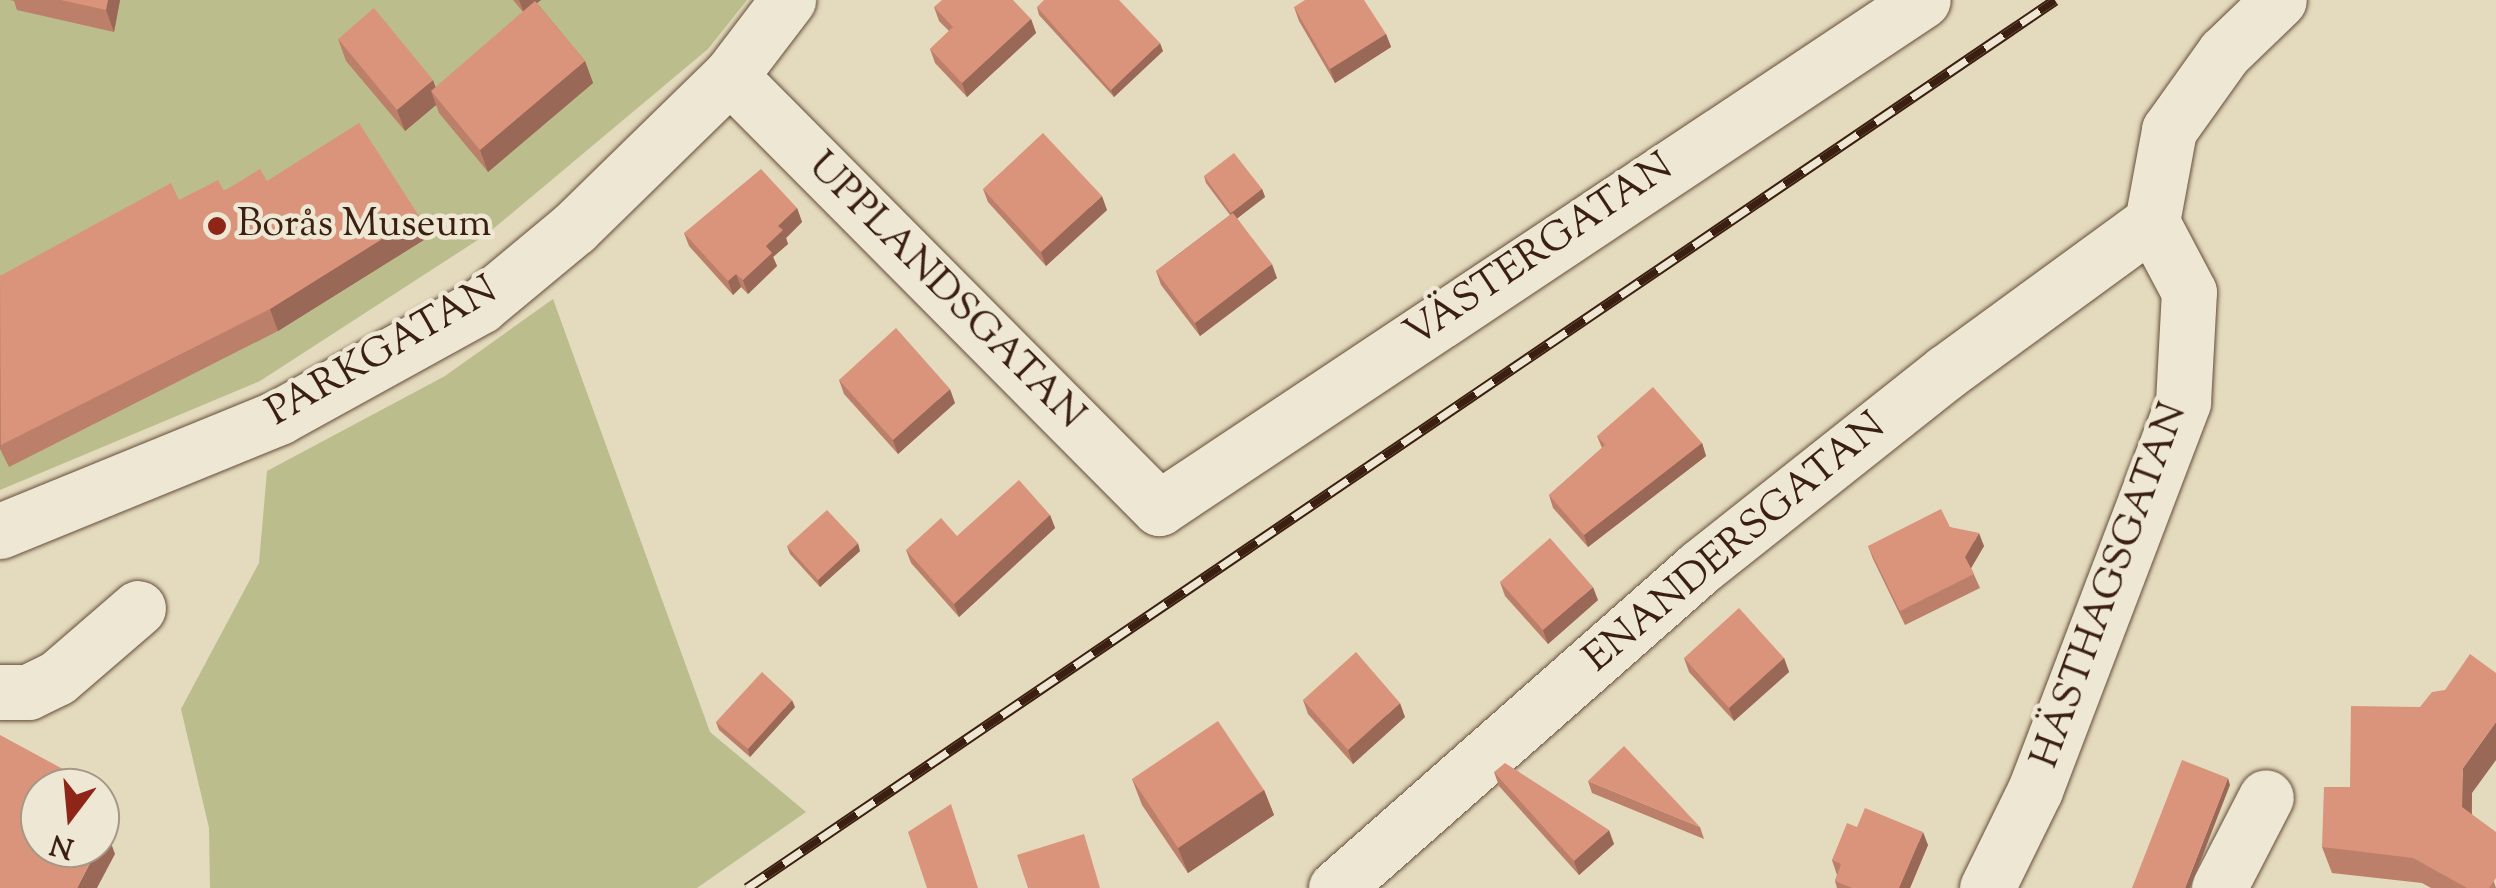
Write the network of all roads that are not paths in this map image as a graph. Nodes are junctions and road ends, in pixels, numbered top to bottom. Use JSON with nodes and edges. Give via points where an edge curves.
{"nodes":[{"id":1,"x":788,"y":0,"type":"edge"},
{"id":2,"x":1924,"y":0,"type":"edge"},
{"id":3,"x":2279,"y":0,"type":"edge"},
{"id":4,"x":730,"y":76,"type":"junction"},
{"id":5,"x":2152,"y":222,"type":"junction"},
{"id":6,"x":1159,"y":508,"type":"joint"},
{"id":7,"x":0,"y":530,"type":"edge"},
{"id":8,"x":138,"y":608,"type":"dead end"},
{"id":9,"x":0,"y":692,"type":"edge"},
{"id":10,"x":2266,"y":798,"type":"dead end"},
{"id":11,"x":1336,"y":888,"type":"edge"},
{"id":12,"x":1987,"y":888,"type":"edge"},
{"id":13,"x":2220,"y":888,"type":"edge"}],
"edges":[{"from":1,"to":4,"type":"street","name":"PARKGATAN"},
{"from":2,"to":6,"type":"street","name":"VÄSTERGATAN"},
{"from":3,"to":5,"type":"street","via":[[2224,53],[2170,130]]},
{"from":4,"to":6,"type":"street","name":"UPPLANDSGATAN"},
{"from":4,"to":7,"type":"street","name":"PARKGATAN","via":[[574,228],[480,306],[279,417]]},
{"from":5,"to":11,"type":"street","name":"ENANDERSGATAN","via":[[1946,372],[1700,566]]},
{"from":5,"to":12,"type":"street","name":"HÄSTHAGSGATAN","via":[[2189,292],[2183,402],[2035,790]]},
{"from":8,"to":9,"type":"street","via":[[57,678],[28,692]]},
{"from":10,"to":13,"type":"street"}]}
